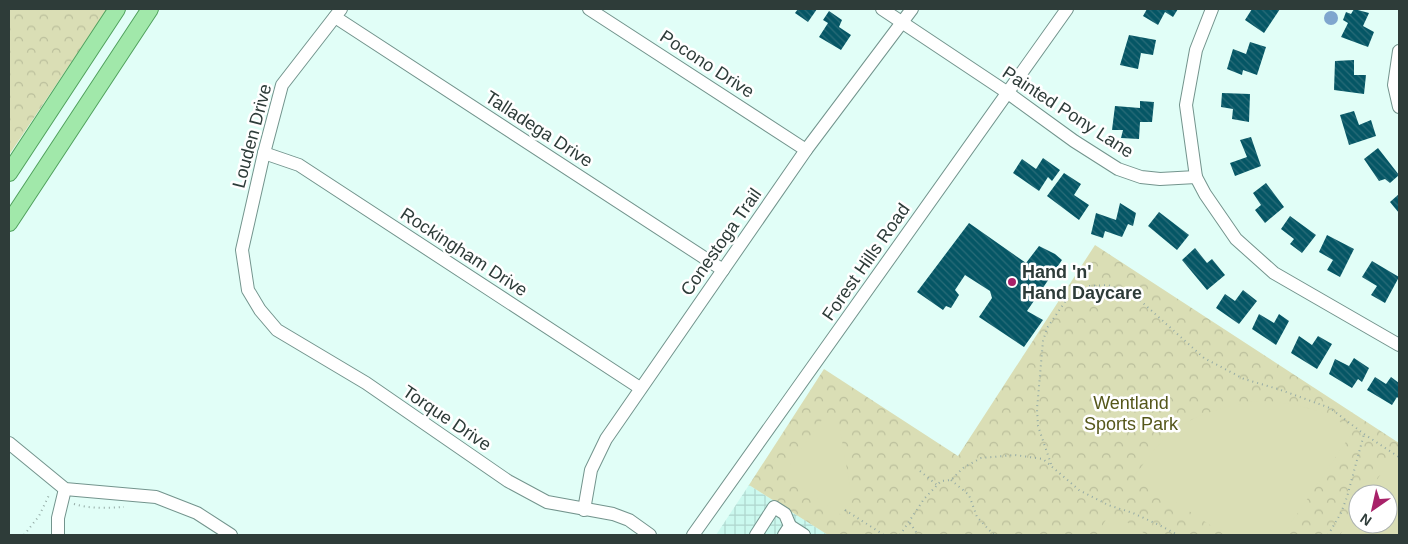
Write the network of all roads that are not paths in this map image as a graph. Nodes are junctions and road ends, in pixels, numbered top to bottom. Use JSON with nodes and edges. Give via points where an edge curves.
{"nodes":[{"id":1,"x":117,"y":9,"type":"edge"},
{"id":2,"x":150,"y":9,"type":"edge"},
{"id":3,"x":589,"y":9,"type":"edge"},
{"id":4,"x":882,"y":9,"type":"edge"},
{"id":5,"x":912,"y":9,"type":"edge"},
{"id":6,"x":1068,"y":9,"type":"edge"},
{"id":7,"x":1212,"y":9,"type":"edge"},
{"id":8,"x":338,"y":13,"type":"edge"},
{"id":9,"x":902,"y":22,"type":"junction"},
{"id":10,"x":1399,"y":51,"type":"edge"},
{"id":11,"x":1008,"y":93,"type":"junction"},
{"id":12,"x":1399,"y":107,"type":"edge"},
{"id":13,"x":806,"y":150,"type":"junction"},
{"id":14,"x":264,"y":153,"type":"junction"},
{"id":15,"x":9,"y":173,"type":"edge"},
{"id":16,"x":1196,"y":177,"type":"junction"},
{"id":17,"x":9,"y":223,"type":"edge"},
{"id":18,"x":723,"y":270,"type":"junction"},
{"id":19,"x":248,"y":290,"type":"joint"},
{"id":20,"x":1399,"y":345,"type":"edge"},
{"id":21,"x":640,"y":388,"type":"junction"},
{"id":22,"x":9,"y":443,"type":"edge"},
{"id":23,"x":64,"y":494,"type":"junction"},
{"id":24,"x":584,"y":510,"type":"junction"},
{"id":25,"x":787,"y":530,"type":"edge"},
{"id":26,"x":58,"y":535,"type":"edge"},
{"id":27,"x":231,"y":535,"type":"edge"},
{"id":28,"x":650,"y":535,"type":"edge"},
{"id":29,"x":693,"y":535,"type":"edge"},
{"id":30,"x":756,"y":535,"type":"edge"},
{"id":31,"x":804,"y":535,"type":"edge"}],
"edges":[{"from":1,"to":15,"type":"main road"},
{"from":2,"to":17,"type":"main road"},
{"from":3,"to":13,"type":"street","name":"Pocono Drive"},
{"from":4,"to":9,"type":"street","name":"Painted Pony Lane"},
{"from":5,"to":9,"type":"street","name":"Conestoga Trail"},
{"from":6,"to":11,"type":"street","name":"Forest Hills Road"},
{"from":7,"to":16,"type":"street","via":[[1196,50],[1186,105]]},
{"from":8,"to":14,"type":"street","name":"Louden Drive","via":[[282,85]]},
{"from":8,"to":18,"type":"street","name":"Talladega Drive"},
{"from":9,"to":11,"type":"street","name":"Painted Pony Lane"},
{"from":9,"to":13,"type":"street","name":"Conestoga Trail"},
{"from":10,"to":12,"type":"street","via":[[1394,85]]},
{"from":11,"to":16,"type":"street","name":"Painted Pony Lane","via":[[1118,169],[1160,179]]},
{"from":11,"to":29,"type":"street","name":"Forest Hills Road"},
{"from":13,"to":18,"type":"street","name":"Conestoga Trail"},
{"from":14,"to":19,"type":"street","name":"Louden Drive","via":[[242,250]]},
{"from":14,"to":21,"type":"street","name":"Rockingham Drive","via":[[299,165]]},
{"from":16,"to":20,"type":"street","via":[[1236,239],[1274,273]]},
{"from":18,"to":21,"type":"street","name":"Conestoga Trail"},
{"from":19,"to":24,"type":"street","name":"Torque Drive","via":[[277,330],[366,383],[508,481],[547,502]]},
{"from":21,"to":24,"type":"street","name":"Conestoga Trail","via":[[606,439],[591,470]]},
{"from":22,"to":23,"type":"street"},
{"from":23,"to":26,"type":"street"},
{"from":23,"to":27,"type":"street","via":[[156,497],[198,513]]},
{"from":24,"to":28,"type":"street","name":"Torque Drive","via":[[629,520]]},
{"from":25,"to":30,"type":"street","via":[[785,514],[774,507]]},
{"from":25,"to":31,"type":"street"}]}
